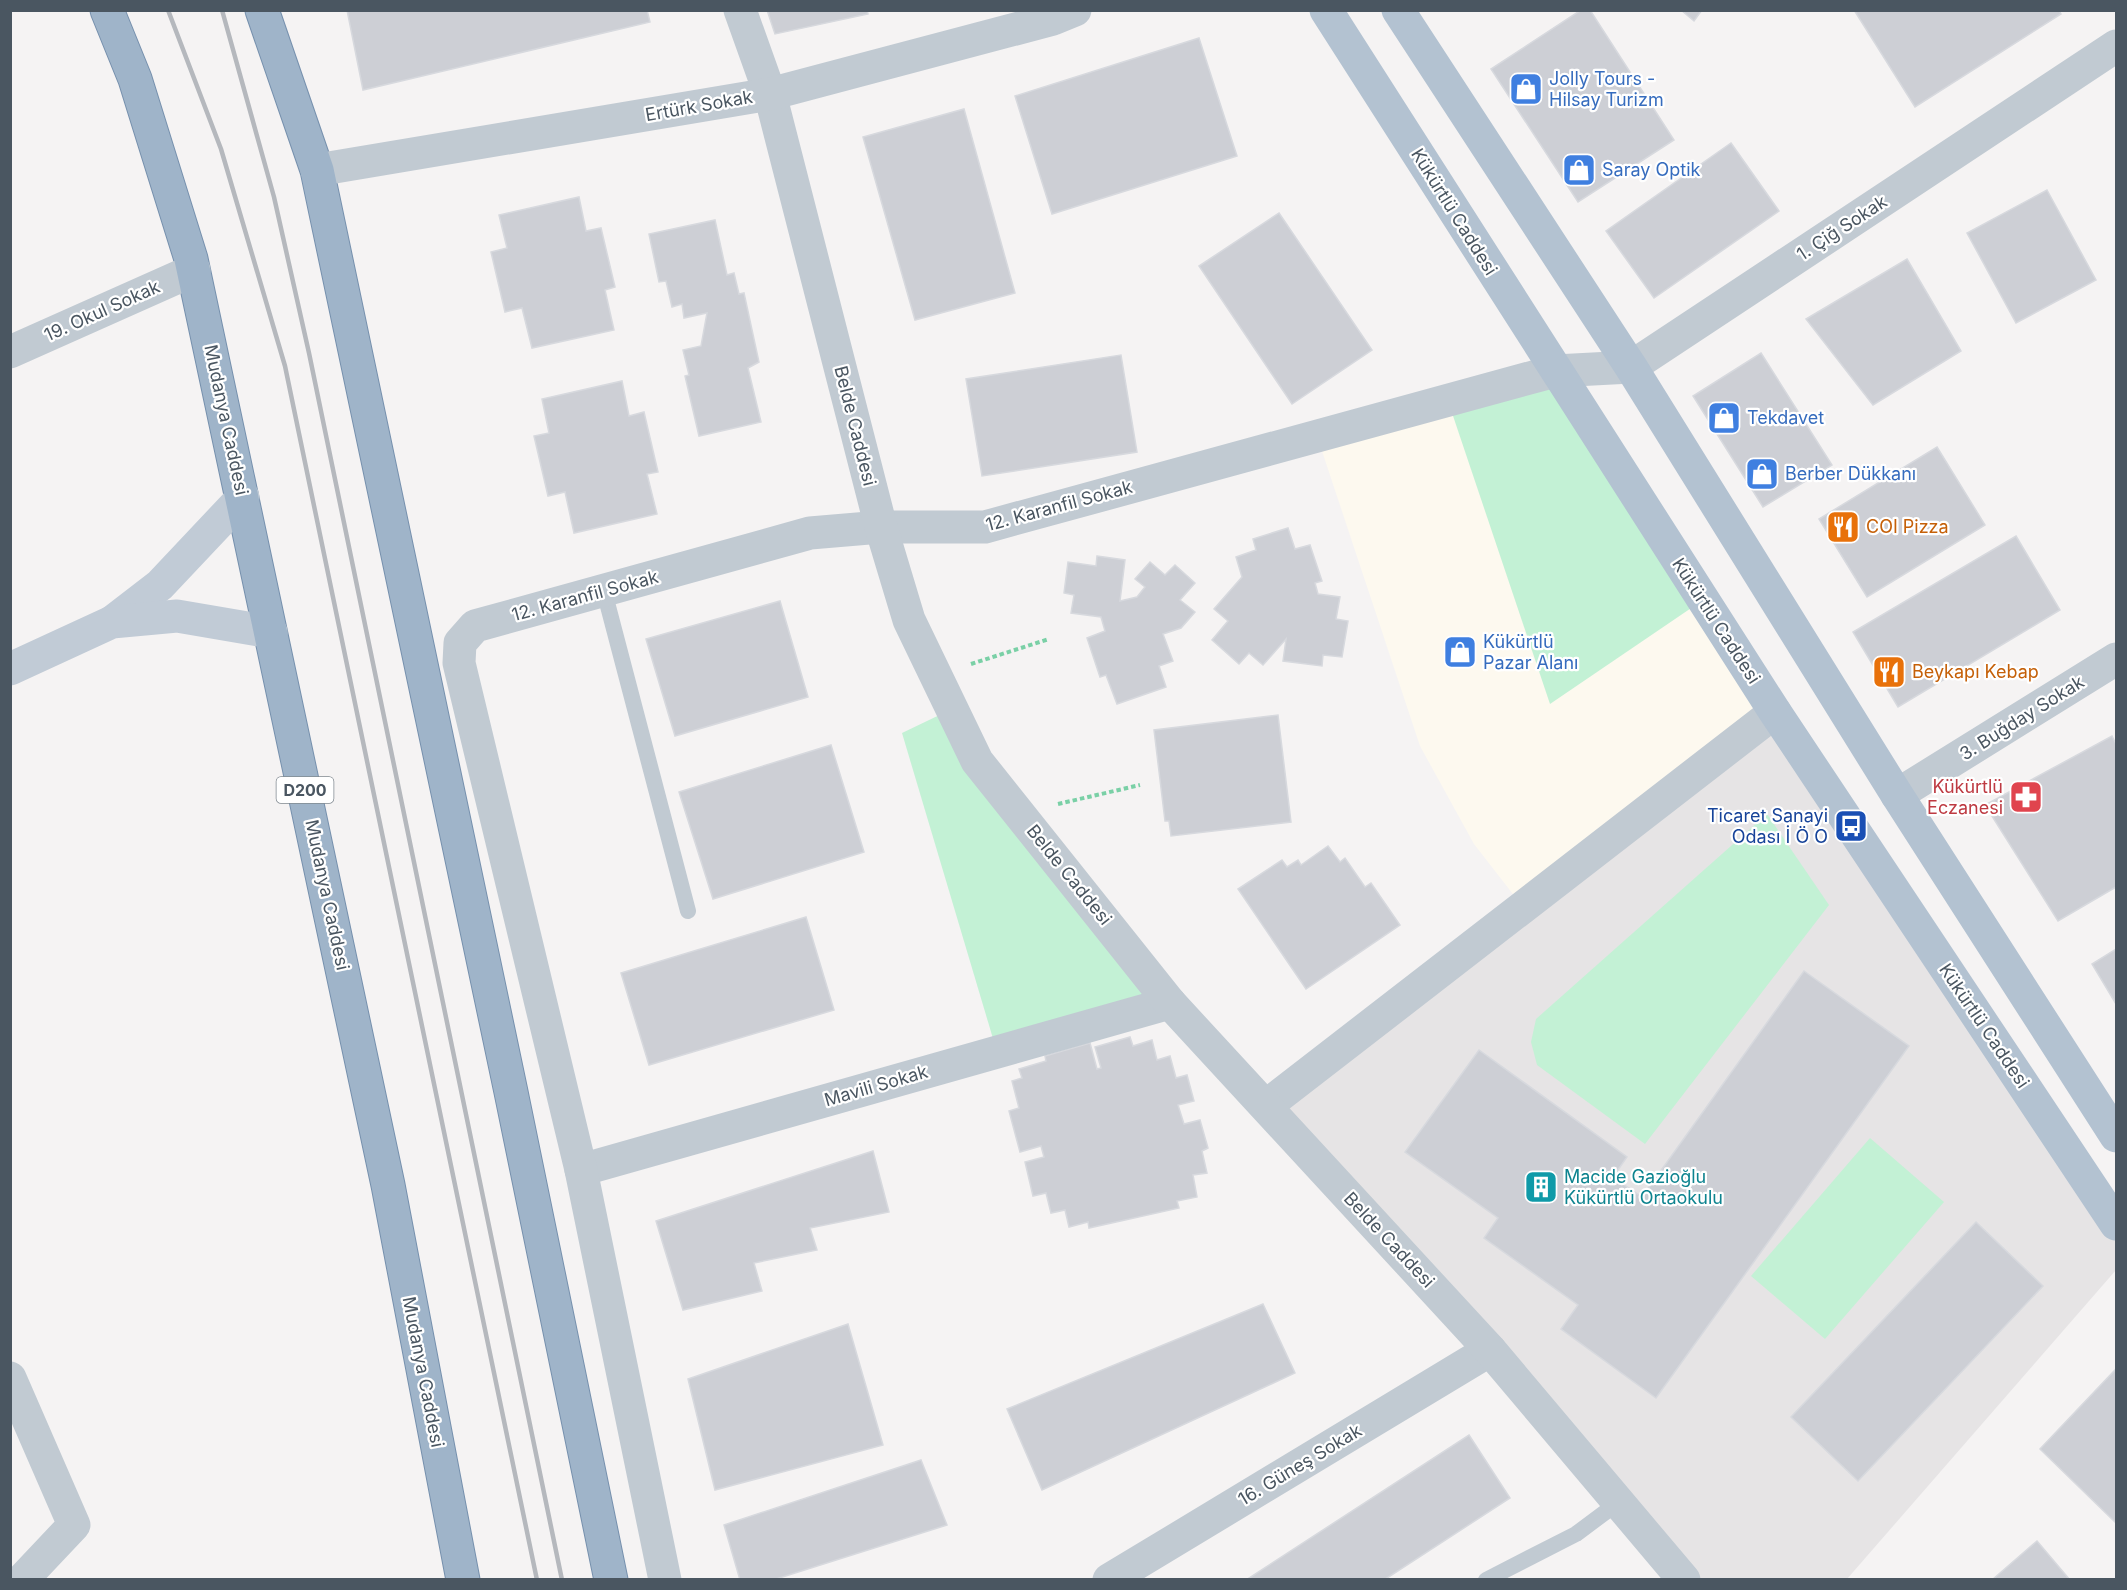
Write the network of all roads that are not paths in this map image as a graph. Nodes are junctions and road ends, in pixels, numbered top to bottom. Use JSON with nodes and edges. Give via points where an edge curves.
{"nodes":[{"id":1,"x":107,"y":10,"type":"edge"},
{"id":2,"x":262,"y":10,"type":"edge"},
{"id":3,"x":740,"y":10,"type":"edge"},
{"id":4,"x":1075,"y":10,"type":"edge"},
{"id":5,"x":1326,"y":10,"type":"edge"},
{"id":6,"x":1398,"y":10,"type":"edge"},
{"id":7,"x":2116,"y":46,"type":"edge"},
{"id":8,"x":770,"y":94,"type":"junction"},
{"id":9,"x":316,"y":170,"type":"junction"},
{"id":10,"x":194,"y":270,"type":"junction"},
{"id":11,"x":10,"y":352,"type":"edge"},
{"id":12,"x":1631,"y":367,"type":"junction"},
{"id":13,"x":1555,"y":371,"type":"junction"},
{"id":14,"x":243,"y":497,"type":"junction"},
{"id":15,"x":881,"y":527,"type":"junction"},
{"id":16,"x":604,"y":591,"type":"junction"},
{"id":17,"x":112,"y":622,"type":"junction"},
{"id":18,"x":272,"y":632,"type":"junction"},
{"id":19,"x":2116,"y":659,"type":"edge"},
{"id":20,"x":10,"y":669,"type":"edge"},
{"id":21,"x":1775,"y":712,"type":"junction"},
{"id":22,"x":1897,"y":795,"type":"junction"},
{"id":23,"x":688,"y":911,"type":"dead end"},
{"id":24,"x":1170,"y":1003,"type":"junction"},
{"id":25,"x":1266,"y":1106,"type":"junction"},
{"id":26,"x":2116,"y":1136,"type":"edge"},
{"id":27,"x":581,"y":1170,"type":"junction"},
{"id":28,"x":2116,"y":1224,"type":"edge"},
{"id":29,"x":1490,"y":1350,"type":"junction"},
{"id":30,"x":10,"y":1378,"type":"edge"},
{"id":31,"x":1619,"y":1502,"type":"junction"},
{"id":32,"x":22,"y":1580,"type":"edge"},
{"id":33,"x":463,"y":1580,"type":"edge"},
{"id":34,"x":611,"y":1580,"type":"edge"},
{"id":35,"x":665,"y":1580,"type":"edge"},
{"id":36,"x":1109,"y":1580,"type":"edge"},
{"id":37,"x":1486,"y":1580,"type":"edge"},
{"id":38,"x":1684,"y":1580,"type":"edge"}],
"edges":[{"from":1,"to":10,"type":"highway","name":"Mudanya Caddesi","number":"D200","via":[[135,79]]},
{"from":2,"to":9,"type":"highway"},
{"from":3,"to":8,"type":"street","name":"Belde Caddesi"},
{"from":4,"to":8,"type":"street","name":"Ertürk Sokak"},
{"from":5,"to":13,"type":"main road","name":"Kükürtlü Caddesi"},
{"from":6,"to":12,"type":"main road"},
{"from":7,"to":12,"type":"street","name":"1. Çiğ Sokak"},
{"from":8,"to":9,"type":"street","name":"Ertürk Sokak"},
{"from":8,"to":15,"type":"street","name":"Belde Caddesi"},
{"from":9,"to":34,"type":"highway","via":[[512,1092]]},
{"from":10,"to":11,"type":"street","name":"19. Okul Sokak"},
{"from":10,"to":14,"type":"highway","name":"Mudanya Caddesi","number":"D200"},
{"from":12,"to":13,"type":"street"},
{"from":12,"to":22,"type":"main road"},
{"from":13,"to":15,"type":"street","name":"12. Karanfil Sokak","via":[[985,527]]},
{"from":13,"to":21,"type":"main road","name":"Kükürtlü Caddesi"},
{"from":14,"to":17,"type":"main road","via":[[160,585]]},
{"from":14,"to":18,"type":"highway","name":"Mudanya Caddesi","number":"D200"},
{"from":15,"to":16,"type":"street","name":"12. Karanfil Sokak","via":[[810,533]]},
{"from":15,"to":24,"type":"street","name":"Belde Caddesi","via":[[909,620],[978,761]]},
{"from":16,"to":23,"type":"lane"},
{"from":16,"to":27,"type":"street","name":"12. Karanfil Sokak","via":[[475,627],[460,643],[459,663]]},
{"from":17,"to":18,"type":"main road","via":[[177,616]]},
{"from":17,"to":20,"type":"main road"},
{"from":18,"to":33,"type":"highway","name":"Mudanya Caddesi","number":"D200","via":[[388,1185]]},
{"from":19,"to":22,"type":"street","name":"3. Buğday Sokak"},
{"from":21,"to":25,"type":"street"},
{"from":21,"to":28,"type":"main road","name":"Kükürtlü Caddesi"},
{"from":22,"to":26,"type":"main road"},
{"from":24,"to":25,"type":"street","name":"Belde Caddesi"},
{"from":24,"to":27,"type":"street","name":"Mavili Sokak"},
{"from":25,"to":29,"type":"street","name":"Belde Caddesi"},
{"from":27,"to":35,"type":"street"},
{"from":29,"to":31,"type":"street","name":"Belde Caddesi"},
{"from":29,"to":36,"type":"street","name":"16. Güneş Sokak"},
{"from":30,"to":32,"type":"street","via":[[74,1525]]},
{"from":31,"to":37,"type":"lane","via":[[1576,1534]]},
{"from":31,"to":38,"type":"street","name":"Belde Caddesi"}]}
